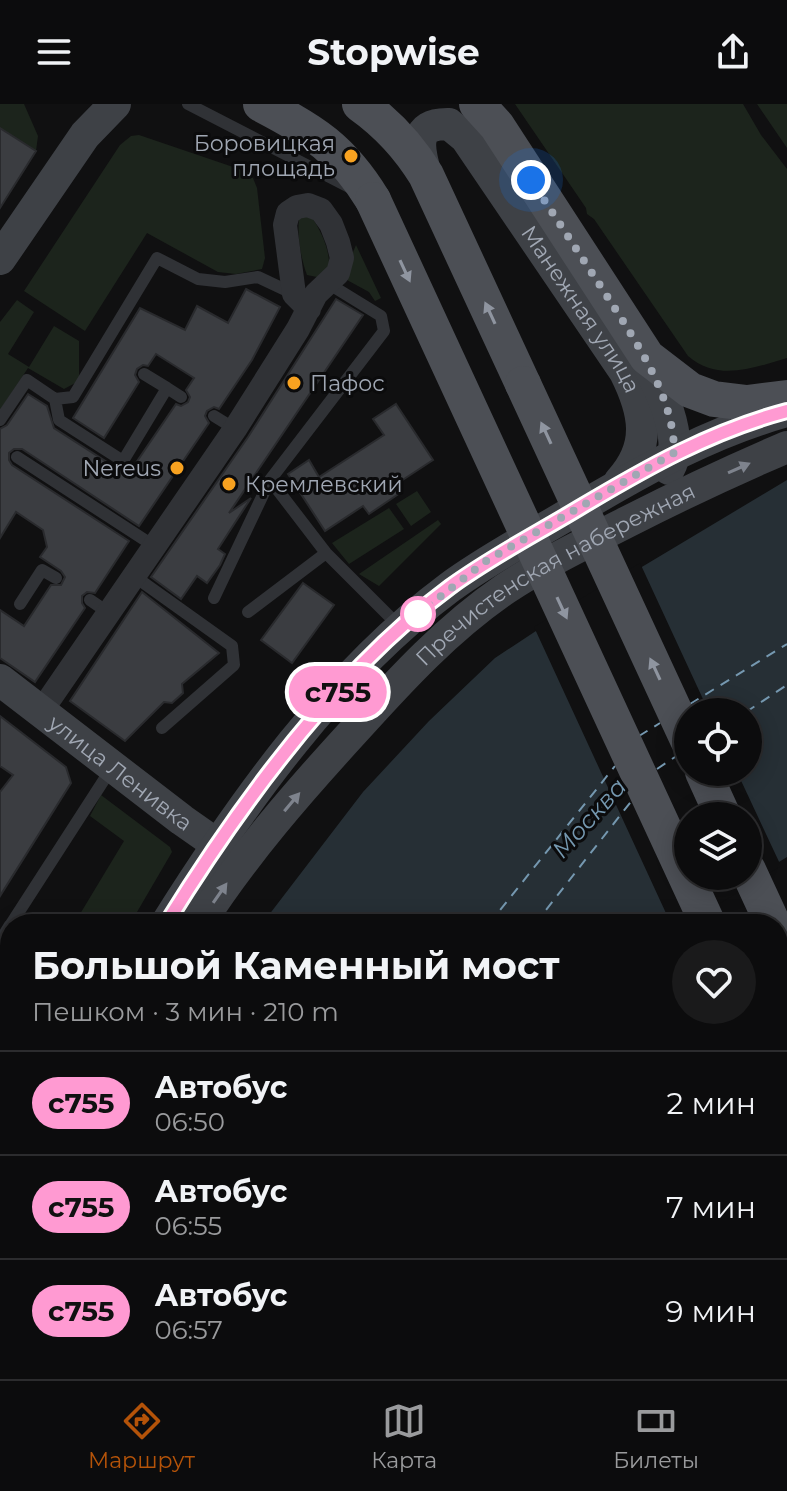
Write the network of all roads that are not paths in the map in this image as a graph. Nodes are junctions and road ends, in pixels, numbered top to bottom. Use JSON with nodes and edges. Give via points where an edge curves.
{"nodes":[{"id":1,"x":188,"y":104,"type":"edge"},
{"id":2,"x":261,"y":104,"type":"edge"},
{"id":3,"x":360,"y":104,"type":"edge"},
{"id":4,"x":497,"y":104,"type":"edge"},
{"id":5,"x":109,"y":106,"type":"edge"},
{"id":6,"x":463,"y":118,"type":"edge"},
{"id":7,"x":514,"y":153,"type":"junction"},
{"id":8,"x":426,"y":175,"type":"junction"},
{"id":9,"x":373,"y":200,"type":"junction"},
{"id":10,"x":1,"y":257,"type":"edge"},
{"id":11,"x":329,"y":284,"type":"junction"},
{"id":12,"x":301,"y":302,"type":"junction"},
{"id":13,"x":635,"y":341,"type":"junction"},
{"id":14,"x":144,"y":374,"type":"dead end"},
{"id":15,"x":167,"y":388,"type":"junction"},
{"id":16,"x":181,"y":397,"type":"dead end"},
{"id":17,"x":787,"y":398,"type":"edge"},
{"id":18,"x":55,"y":399,"type":"junction"},
{"id":19,"x":787,"y":411,"type":"edge"},
{"id":20,"x":0,"y":420,"type":"edge"},
{"id":21,"x":787,"y":447,"type":"edge"},
{"id":22,"x":674,"y":453,"type":"junction"},
{"id":23,"x":17,"y":457,"type":"dead end"},
{"id":24,"x":270,"y":480,"type":"junction"},
{"id":25,"x":612,"y":489,"type":"junction"},
{"id":26,"x":154,"y":546,"type":"junction"},
{"id":27,"x":568,"y":551,"type":"junction"},
{"id":28,"x":326,"y":553,"type":"junction"},
{"id":29,"x":134,"y":576,"type":"junction"},
{"id":30,"x":56,"y":578,"type":"dead end"},
{"id":31,"x":214,"y":598,"type":"dead end"},
{"id":32,"x":20,"y":604,"type":"dead end"},
{"id":33,"x":248,"y":612,"type":"dead end"},
{"id":34,"x":401,"y":628,"type":"junction"},
{"id":35,"x":0,"y":680,"type":"edge"},
{"id":36,"x":42,"y":710,"type":"junction"},
{"id":37,"x":674,"y":710,"type":"edge"},
{"id":38,"x":162,"y":728,"type":"dead end"},
{"id":39,"x":114,"y":766,"type":"junction"},
{"id":40,"x":229,"y":853,"type":"junction"},
{"id":41,"x":757,"y":890,"type":"edge"},
{"id":42,"x":18,"y":914,"type":"edge"},
{"id":43,"x":175,"y":914,"type":"edge"},
{"id":44,"x":203,"y":914,"type":"edge"},
{"id":45,"x":703,"y":914,"type":"edge"},
{"id":46,"x":767,"y":914,"type":"edge"}],
"edges":[{"from":1,"to":9,"type":"lane"},
{"from":2,"to":9,"type":"main road","via":[[333,147]]},
{"from":3,"to":8,"type":"main road","via":[[410,149]]},
{"from":4,"to":7,"type":"lane"},
{"from":5,"to":10,"type":"main road"},
{"from":6,"to":7,"type":"main road","via":[[497,126]]},
{"from":6,"to":8,"type":"main road","via":[[423,132],[420,151]]},
{"from":6,"to":25,"type":"main road","name":"Манежная улица","via":[[634,391],[642,422],[640,450]]},
{"from":7,"to":13,"type":"main road","name":"Манежная улица"},
{"from":37,"to":8,"type":"main road","one_way":true,"bridge":true},
{"from":9,"to":45,"type":"main road","one_way":true,"bridge":true},
{"from":11,"to":12,"type":"street"},
{"from":11,"to":12,"type":"street","via":[[342,258],[331,224],[321,210],[297,207],[288,213],[285,225]]},
{"from":11,"to":24,"type":"lane","via":[[381,316],[384,331]]},
{"from":12,"to":18,"type":"lane","via":[[258,277],[198,279],[157,258],[107,352],[73,397]]},
{"from":12,"to":26,"type":"street","via":[[224,422]]},
{"from":13,"to":17,"type":"main road","name":"Манежная улица","via":[[662,369],[702,395],[747,403]]},
{"from":13,"to":22,"type":"main road","name":"Манежная улица","via":[[669,416]]},
{"from":14,"to":15,"type":"lane"},
{"from":15,"to":16,"type":"lane"},
{"from":15,"to":18,"type":"lane","via":[[123,461],[59,420]]},
{"from":18,"to":20,"type":"lane","via":[[27,380]]},
{"from":19,"to":22,"type":"main road","name":"Пречистенская набережная"},
{"from":27,"to":21,"type":"main road","name":"Пречистенская набережная","one_way":true},
{"from":22,"to":25,"type":"main road","name":"Пречистенская набережная"},
{"from":22,"to":27,"type":"main road","via":[[655,485]]},
{"from":23,"to":26,"type":"lane"},
{"from":24,"to":28,"type":"lane"},
{"from":24,"to":31,"type":"lane"},
{"from":25,"to":34,"type":"main road","name":"Пречистенская набережная","via":[[486,561]]},
{"from":26,"to":29,"type":"street"},
{"from":40,"to":27,"type":"main road","name":"Пречистенская набережная","one_way":true,"via":[[465,618]]},
{"from":28,"to":33,"type":"lane"},
{"from":28,"to":34,"type":"lane"},
{"from":29,"to":36,"type":"street","via":[[100,606]]},
{"from":29,"to":38,"type":"lane","via":[[232,646],[234,665]]},
{"from":30,"to":32,"type":"lane","via":[[42,570]]},
{"from":34,"to":40,"type":"main road","name":"Пречистенская набережная","via":[[295,742]]},
{"from":35,"to":36,"type":"main road","name":"улица Ленивка"},
{"from":36,"to":39,"type":"main road","name":"улица Ленивка"},
{"from":39,"to":40,"type":"main road","name":"улица Ленивка"},
{"from":39,"to":42,"type":"lane"},
{"from":40,"to":43,"type":"main road","name":"Пречистенская набережная"},
{"from":44,"to":40,"type":"main road","name":"Пречистенская набережная","one_way":true},
{"from":41,"to":46,"type":"main road","bridge":true}]}
